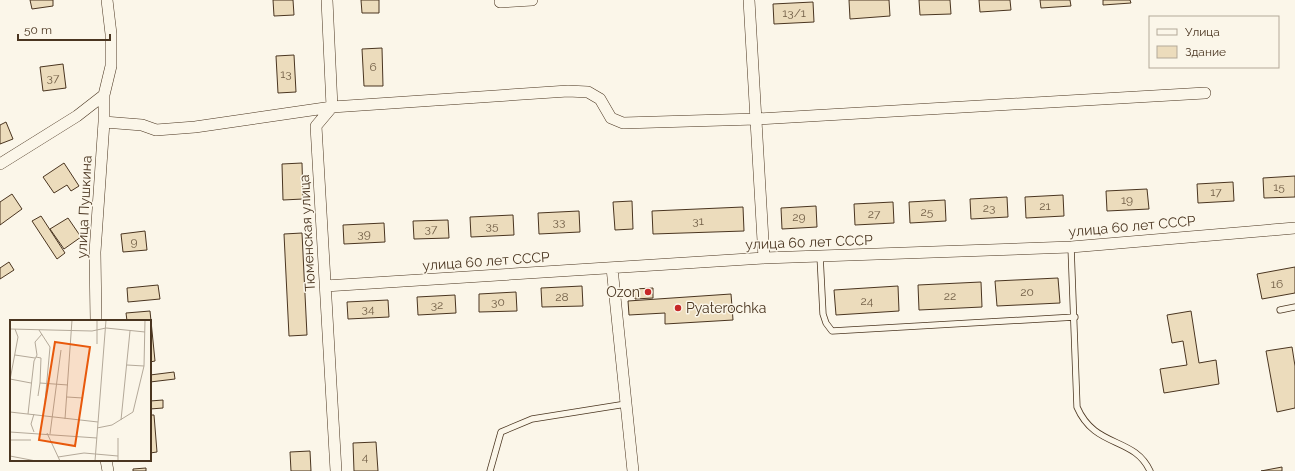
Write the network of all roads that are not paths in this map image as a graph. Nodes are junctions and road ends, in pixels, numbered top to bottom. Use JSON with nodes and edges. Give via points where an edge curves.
{"nodes":[{"id":1,"x":107,"y":0,"type":"edge"},
{"id":2,"x":327,"y":0,"type":"edge"},
{"id":3,"x":532,"y":0,"type":"edge"},
{"id":4,"x":749,"y":0,"type":"edge"},
{"id":5,"x":500,"y":2,"type":"dead end"},
{"id":6,"x":1205,"y":93,"type":"dead end"},
{"id":7,"x":104,"y":94,"type":"junction"},
{"id":8,"x":332,"y":107,"type":"junction"},
{"id":9,"x":756,"y":119,"type":"junction"},
{"id":10,"x":104,"y":122,"type":"junction"},
{"id":11,"x":0,"y":164,"type":"edge"},
{"id":12,"x":1295,"y":228,"type":"edge"},
{"id":13,"x":1071,"y":247,"type":"junction"},
{"id":14,"x":820,"y":256,"type":"junction"},
{"id":15,"x":764,"y":258,"type":"junction"},
{"id":16,"x":612,"y":268,"type":"junction"},
{"id":17,"x":325,"y":286,"type":"junction"},
{"id":18,"x":1295,"y":307,"type":"edge"},
{"id":19,"x":1280,"y":310,"type":"dead end"},
{"id":20,"x":1075,"y":317,"type":"junction"},
{"id":21,"x":96,"y":320,"type":"edge"},
{"id":22,"x":626,"y":404,"type":"junction"},
{"id":23,"x":106,"y":461,"type":"edge"},
{"id":24,"x":108,"y":471,"type":"edge"},
{"id":25,"x":336,"y":471,"type":"edge"},
{"id":26,"x":490,"y":471,"type":"edge"},
{"id":27,"x":633,"y":471,"type":"edge"},
{"id":28,"x":1150,"y":471,"type":"edge"}],
"edges":[{"from":1,"to":7,"type":"street","name":"улица Пушкина","via":[[111,34],[110,66]]},
{"from":2,"to":8,"type":"street"},
{"from":3,"to":5,"type":"street"},
{"from":4,"to":9,"type":"street"},
{"from":6,"to":9,"type":"street"},
{"from":7,"to":10,"type":"street","name":"улица Пушкина"},
{"from":7,"to":11,"type":"street","via":[[77,116]]},
{"from":8,"to":9,"type":"street","via":[[568,91],[588,92],[600,99],[611,118],[623,123]]},
{"from":8,"to":10,"type":"street","via":[[195,127],[156,130],[142,125]]},
{"from":8,"to":17,"type":"street","name":"Тюменская улица","via":[[316,126]]},
{"from":9,"to":15,"type":"street"},
{"from":10,"to":21,"type":"street","name":"улица Пушкина","via":[[95,252]]},
{"from":12,"to":13,"type":"street","name":"улица 60 лет СССР"},
{"from":13,"to":14,"type":"street","name":"улица 60 лет СССР"},
{"from":13,"to":20,"type":"lane"},
{"from":14,"to":15,"type":"street","name":"улица 60 лет СССР"},
{"from":14,"to":20,"type":"lane","via":[[823,314],[832,331]]},
{"from":15,"to":16,"type":"street","name":"улица 60 лет СССР"},
{"from":16,"to":17,"type":"street","name":"улица 60 лет СССР"},
{"from":16,"to":22,"type":"street"},
{"from":17,"to":25,"type":"street","name":"Тюменская улица"},
{"from":18,"to":19,"type":"lane"},
{"from":20,"to":28,"type":"lane","via":[[1077,407],[1087,425],[1101,436],[1139,454]]},
{"from":22,"to":26,"type":"lane","via":[[532,419],[501,432]]},
{"from":22,"to":27,"type":"street"},
{"from":23,"to":24,"type":"street"}]}
